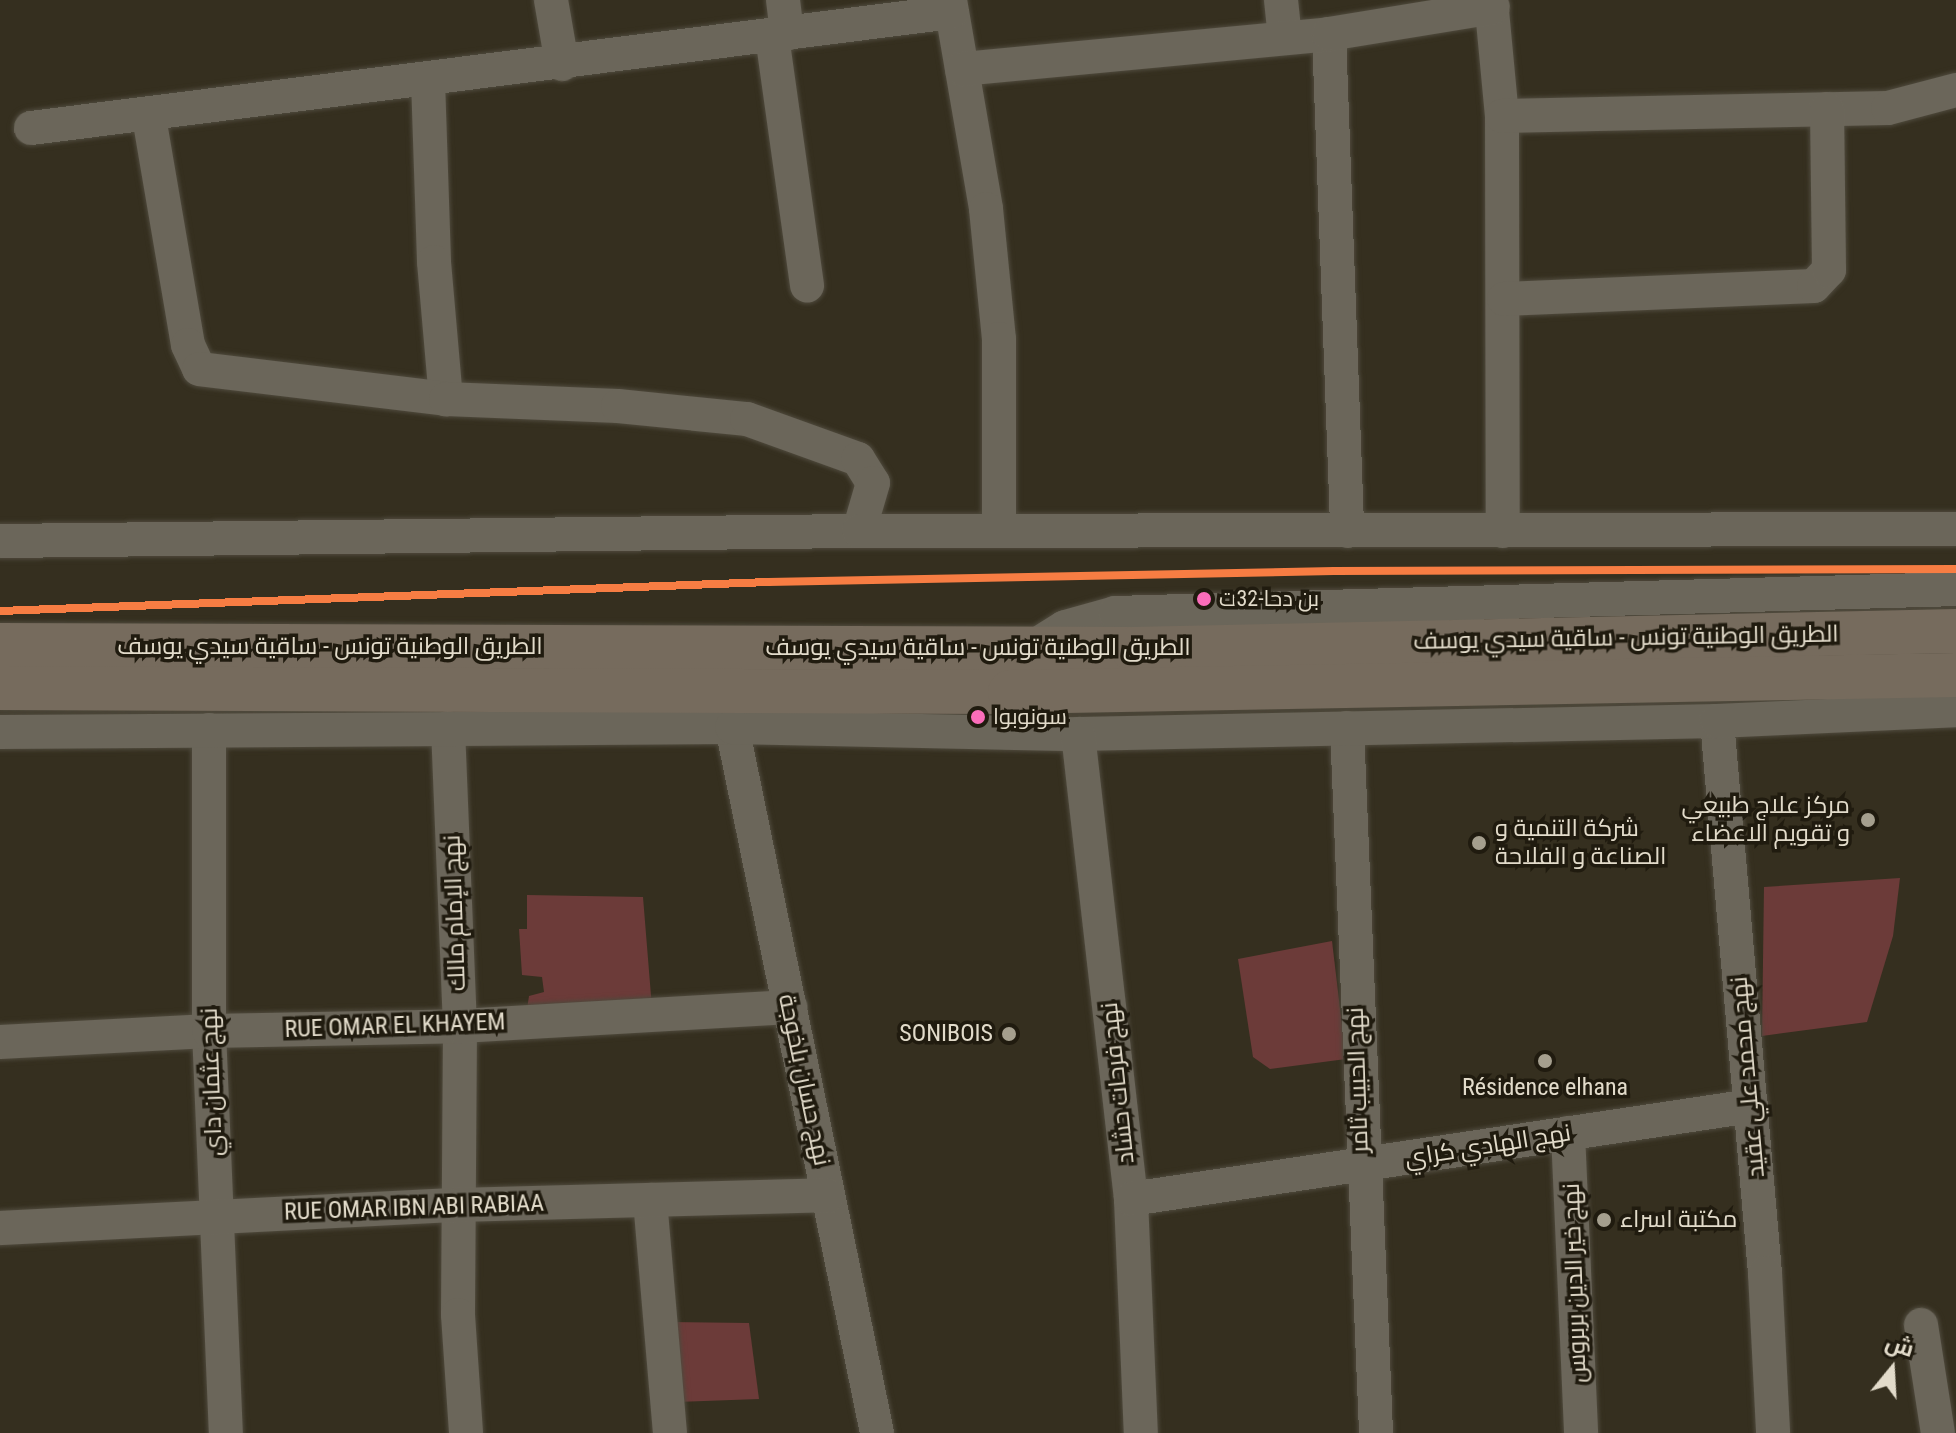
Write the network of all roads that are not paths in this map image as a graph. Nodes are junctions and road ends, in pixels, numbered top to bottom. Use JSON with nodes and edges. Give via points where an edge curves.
{"nodes":[{"id":1,"x":551,"y":0,"type":"edge"},
{"id":2,"x":783,"y":0,"type":"edge"},
{"id":3,"x":1281,"y":0,"type":"edge"},
{"id":4,"x":1492,"y":4,"type":"edge"},
{"id":5,"x":951,"y":6,"type":"edge"},
{"id":6,"x":1329,"y":34,"type":"junction"},
{"id":7,"x":780,"y":35,"type":"junction"},
{"id":8,"x":1285,"y":36,"type":"junction"},
{"id":9,"x":562,"y":64,"type":"junction"},
{"id":10,"x":962,"y":69,"type":"junction"},
{"id":11,"x":428,"y":80,"type":"junction"},
{"id":12,"x":1956,"y":90,"type":"edge"},
{"id":13,"x":1827,"y":109,"type":"junction"},
{"id":14,"x":1502,"y":116,"type":"junction"},
{"id":15,"x":149,"y":117,"type":"junction"},
{"id":16,"x":31,"y":128,"type":"dead end"},
{"id":17,"x":807,"y":286,"type":"dead end"},
{"id":18,"x":1504,"y":299,"type":"junction"},
{"id":19,"x":446,"y":399,"type":"junction"},
{"id":20,"x":1956,"y":529,"type":"edge"},
{"id":21,"x":859,"y":531,"type":"junction"},
{"id":22,"x":999,"y":531,"type":"junction"},
{"id":23,"x":1347,"y":531,"type":"junction"},
{"id":24,"x":1503,"y":531,"type":"junction"},
{"id":25,"x":0,"y":541,"type":"edge"},
{"id":26,"x":1956,"y":589,"type":"edge"},
{"id":27,"x":1956,"y":631,"type":"edge"},
{"id":28,"x":0,"y":645,"type":"edge"},
{"id":29,"x":1030,"y":649,"type":"junction"},
{"id":30,"x":1133,"y":670,"type":"junction"},
{"id":31,"x":1956,"y":675,"type":"edge"},
{"id":32,"x":0,"y":688,"type":"edge"},
{"id":33,"x":1956,"y":710,"type":"edge"},
{"id":34,"x":1717,"y":721,"type":"junction"},
{"id":35,"x":732,"y":727,"type":"junction"},
{"id":36,"x":448,"y":728,"type":"junction"},
{"id":37,"x":1347,"y":728,"type":"junction"},
{"id":38,"x":209,"y":730,"type":"junction"},
{"id":39,"x":0,"y":732,"type":"edge"},
{"id":40,"x":1078,"y":734,"type":"junction"},
{"id":41,"x":790,"y":1007,"type":"junction"},
{"id":42,"x":460,"y":1026,"type":"junction"},
{"id":43,"x":209,"y":1031,"type":"junction"},
{"id":44,"x":0,"y":1042,"type":"edge"},
{"id":45,"x":1751,"y":1106,"type":"junction"},
{"id":46,"x":1568,"y":1133,"type":"junction"},
{"id":47,"x":1361,"y":1167,"type":"junction"},
{"id":48,"x":828,"y":1195,"type":"junction"},
{"id":49,"x":1131,"y":1199,"type":"junction"},
{"id":50,"x":650,"y":1200,"type":"junction"},
{"id":51,"x":455,"y":1205,"type":"junction"},
{"id":52,"x":215,"y":1216,"type":"junction"},
{"id":53,"x":0,"y":1228,"type":"edge"},
{"id":54,"x":1921,"y":1325,"type":"dead end"},
{"id":55,"x":226,"y":1433,"type":"edge"},
{"id":56,"x":466,"y":1433,"type":"edge"},
{"id":57,"x":670,"y":1433,"type":"edge"},
{"id":58,"x":877,"y":1433,"type":"edge"},
{"id":59,"x":1141,"y":1433,"type":"edge"},
{"id":60,"x":1376,"y":1433,"type":"edge"},
{"id":61,"x":1581,"y":1433,"type":"edge"},
{"id":62,"x":1773,"y":1433,"type":"edge"},
{"id":63,"x":1938,"y":1433,"type":"edge"}],
"edges":[{"from":1,"to":9,"type":"street"},
{"from":2,"to":7,"type":"street"},
{"from":3,"to":8,"type":"street"},
{"from":4,"to":6,"type":"street"},
{"from":4,"to":14,"type":"street"},
{"from":5,"to":7,"type":"street"},
{"from":5,"to":10,"type":"street"},
{"from":6,"to":8,"type":"street"},
{"from":6,"to":23,"type":"street"},
{"from":7,"to":9,"type":"street"},
{"from":7,"to":17,"type":"street"},
{"from":8,"to":10,"type":"street"},
{"from":9,"to":11,"type":"street"},
{"from":10,"to":22,"type":"street","via":[[986,209],[999,339]]},
{"from":11,"to":15,"type":"street"},
{"from":11,"to":19,"type":"street","via":[[434,262]]},
{"from":12,"to":13,"type":"street","via":[[1888,108]]},
{"from":13,"to":14,"type":"street"},
{"from":13,"to":18,"type":"street","via":[[1829,270],[1814,286]]},
{"from":14,"to":18,"type":"street"},
{"from":15,"to":16,"type":"street"},
{"from":15,"to":19,"type":"street","via":[[193,364],[224,376]]},
{"from":18,"to":24,"type":"street"},
{"from":19,"to":21,"type":"street","via":[[618,406],[747,419],[774,427],[858,459],[868,470],[873,483]]},
{"from":20,"to":24,"type":"street"},
{"from":21,"to":22,"type":"street"},
{"from":21,"to":25,"type":"street"},
{"from":22,"to":23,"type":"street"},
{"from":23,"to":24,"type":"street"},
{"from":26,"to":29,"type":"street","via":[[1115,613],[1065,627]]},
{"from":27,"to":30,"type":"highway","name":"الطريق الوطنية تونس - ساقية سيدي يوسف"},
{"from":28,"to":29,"type":"highway","name":"الطريق الوطنية تونس - ساقية سيدي يوسف"},
{"from":29,"to":30,"type":"highway","name":"الطريق الوطنية تونس - ساقية سيدي يوسف"},
{"from":30,"to":31,"type":"highway","name":"الطريق الوطنية تونس - ساقية سيدي يوسف"},
{"from":30,"to":32,"type":"highway","name":"الطريق الوطنية تونس - ساقية سيدي يوسف"},
{"from":33,"to":34,"type":"street"},
{"from":34,"to":37,"type":"street"},
{"from":34,"to":45,"type":"street","name":"نهج محمد علي عقيد"},
{"from":35,"to":36,"type":"street"},
{"from":35,"to":40,"type":"street"},
{"from":35,"to":41,"type":"street","name":"نهج حسان بلخوجة"},
{"from":36,"to":38,"type":"street"},
{"from":36,"to":42,"type":"street","name":"نهج الإمام مالك"},
{"from":37,"to":40,"type":"street"},
{"from":37,"to":47,"type":"street","name":"نهج الحبيب ثامر"},
{"from":38,"to":39,"type":"street"},
{"from":38,"to":43,"type":"street","name":"نهج عثمان داي"},
{"from":40,"to":49,"type":"street","name":"نهج فرحات حشاد"},
{"from":41,"to":42,"type":"street","name":"RUE OMAR EL KHAYEM"},
{"from":41,"to":48,"type":"street","name":"نهج حسان بلخوجة"},
{"from":42,"to":43,"type":"street","name":"RUE OMAR EL KHAYEM"},
{"from":42,"to":51,"type":"street","name":"نهج الإمام مالك"},
{"from":43,"to":44,"type":"street","name":"RUE OMAR EL KHAYEM"},
{"from":43,"to":52,"type":"street","name":"نهج عثمان داي"},
{"from":45,"to":46,"type":"street","name":"نهج الهادي كراي"},
{"from":45,"to":62,"type":"street","name":"نهج محمد علي عقيد"},
{"from":46,"to":47,"type":"street","name":"نهج الهادي كراي"},
{"from":46,"to":61,"type":"street","name":"نهج خير الدين بربروس"},
{"from":47,"to":49,"type":"street","name":"نهج الهادي كراي"},
{"from":47,"to":60,"type":"street","name":"نهج الحبيب ثامر"},
{"from":48,"to":50,"type":"street","name":"RUE OMAR IBN ABI RABIAA"},
{"from":48,"to":58,"type":"street","name":"نهج حسان بلخوجة"},
{"from":49,"to":59,"type":"street","name":"نهج فرحات حشاد"},
{"from":50,"to":51,"type":"street","name":"RUE OMAR IBN ABI RABIAA"},
{"from":50,"to":57,"type":"street"},
{"from":51,"to":52,"type":"street","name":"RUE OMAR IBN ABI RABIAA"},
{"from":51,"to":56,"type":"street","name":"نهج الإمام مالك"},
{"from":52,"to":53,"type":"street","name":"RUE OMAR IBN ABI RABIAA"},
{"from":52,"to":55,"type":"street","name":"نهج عثمان داي"},
{"from":54,"to":63,"type":"street"}]}
